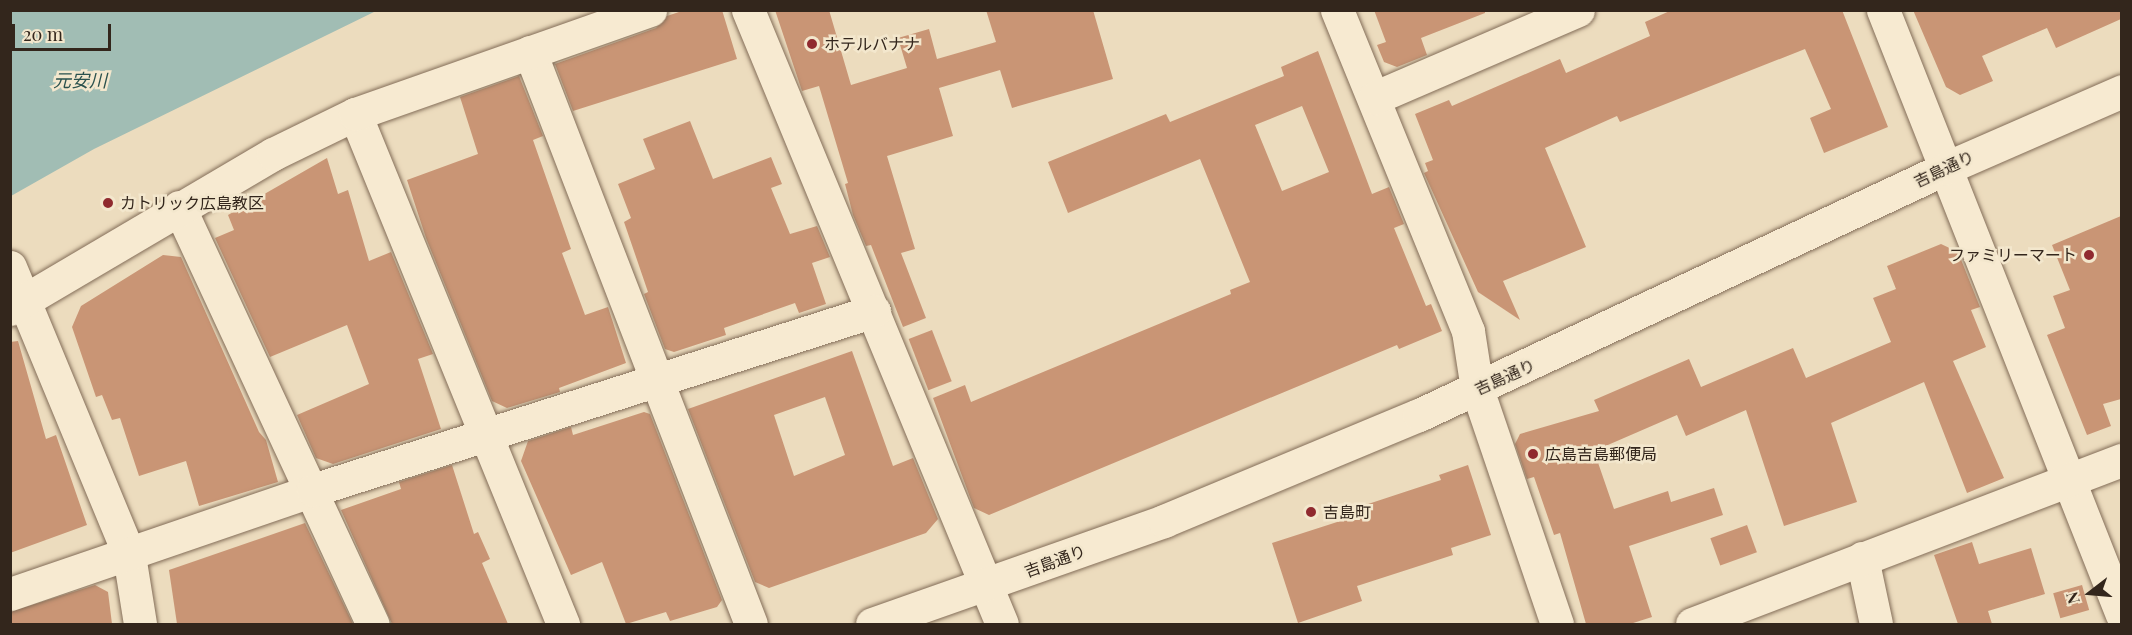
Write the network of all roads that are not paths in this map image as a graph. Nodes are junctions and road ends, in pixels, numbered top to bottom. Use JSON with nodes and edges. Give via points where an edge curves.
{"nodes":[{"id":1,"x":650,"y":10,"type":"edge"},
{"id":2,"x":748,"y":10,"type":"edge"},
{"id":3,"x":1337,"y":10,"type":"edge"},
{"id":4,"x":1578,"y":10,"type":"edge"},
{"id":5,"x":1883,"y":10,"type":"edge"},
{"id":6,"x":530,"y":52,"type":"junction"},
{"id":7,"x":2121,"y":91,"type":"edge"},
{"id":8,"x":1374,"y":98,"type":"junction"},
{"id":9,"x":355,"y":114,"type":"junction"},
{"id":10,"x":1946,"y":168,"type":"junction"},
{"id":11,"x":179,"y":207,"type":"junction"},
{"id":12,"x":10,"y":267,"type":"edge"},
{"id":13,"x":18,"y":304,"type":"edge"},
{"id":14,"x":874,"y":311,"type":"junction"},
{"id":15,"x":655,"y":381,"type":"junction"},
{"id":16,"x":1477,"y":389,"type":"junction"},
{"id":17,"x":487,"y":435,"type":"junction"},
{"id":18,"x":2121,"y":460,"type":"edge"},
{"id":19,"x":2070,"y":479,"type":"junction"},
{"id":20,"x":313,"y":490,"type":"junction"},
{"id":21,"x":129,"y":555,"type":"junction"},
{"id":22,"x":1862,"y":558,"type":"junction"},
{"id":23,"x":988,"y":585,"type":"junction"},
{"id":24,"x":10,"y":594,"type":"edge"},
{"id":25,"x":2121,"y":615,"type":"edge"},
{"id":26,"x":140,"y":624,"type":"edge"},
{"id":27,"x":373,"y":624,"type":"edge"},
{"id":28,"x":563,"y":624,"type":"edge"},
{"id":29,"x":751,"y":624,"type":"edge"},
{"id":30,"x":872,"y":624,"type":"edge"},
{"id":31,"x":1002,"y":624,"type":"edge"},
{"id":32,"x":1557,"y":624,"type":"edge"},
{"id":33,"x":1692,"y":624,"type":"edge"},
{"id":34,"x":1876,"y":624,"type":"edge"}],
"edges":[{"from":1,"to":6,"type":"street"},
{"from":2,"to":14,"type":"street"},
{"from":3,"to":8,"type":"street"},
{"from":4,"to":8,"type":"street"},
{"from":5,"to":10,"type":"street"},
{"from":6,"to":9,"type":"street"},
{"from":6,"to":15,"type":"street"},
{"from":7,"to":10,"type":"street","name":"吉島通り"},
{"from":8,"to":16,"type":"street","via":[[1468,331]]},
{"from":9,"to":11,"type":"street"},
{"from":9,"to":17,"type":"street"},
{"from":10,"to":16,"type":"street","name":"吉島通り"},
{"from":10,"to":19,"type":"street"},
{"from":11,"to":13,"type":"street"},
{"from":11,"to":20,"type":"street"},
{"from":12,"to":13,"type":"street"},
{"from":13,"to":21,"type":"street"},
{"from":14,"to":15,"type":"street"},
{"from":14,"to":23,"type":"street"},
{"from":15,"to":17,"type":"street"},
{"from":15,"to":29,"type":"street"},
{"from":16,"to":23,"type":"street","name":"吉島通り","via":[[1164,521]]},
{"from":16,"to":32,"type":"street"},
{"from":17,"to":20,"type":"street"},
{"from":17,"to":28,"type":"street"},
{"from":18,"to":19,"type":"street"},
{"from":19,"to":22,"type":"street"},
{"from":19,"to":25,"type":"street"},
{"from":20,"to":21,"type":"street"},
{"from":20,"to":27,"type":"street"},
{"from":21,"to":24,"type":"street"},
{"from":21,"to":26,"type":"street"},
{"from":22,"to":33,"type":"street"},
{"from":22,"to":34,"type":"street"},
{"from":23,"to":30,"type":"street","name":"吉島通り"},
{"from":23,"to":31,"type":"street"}]}
